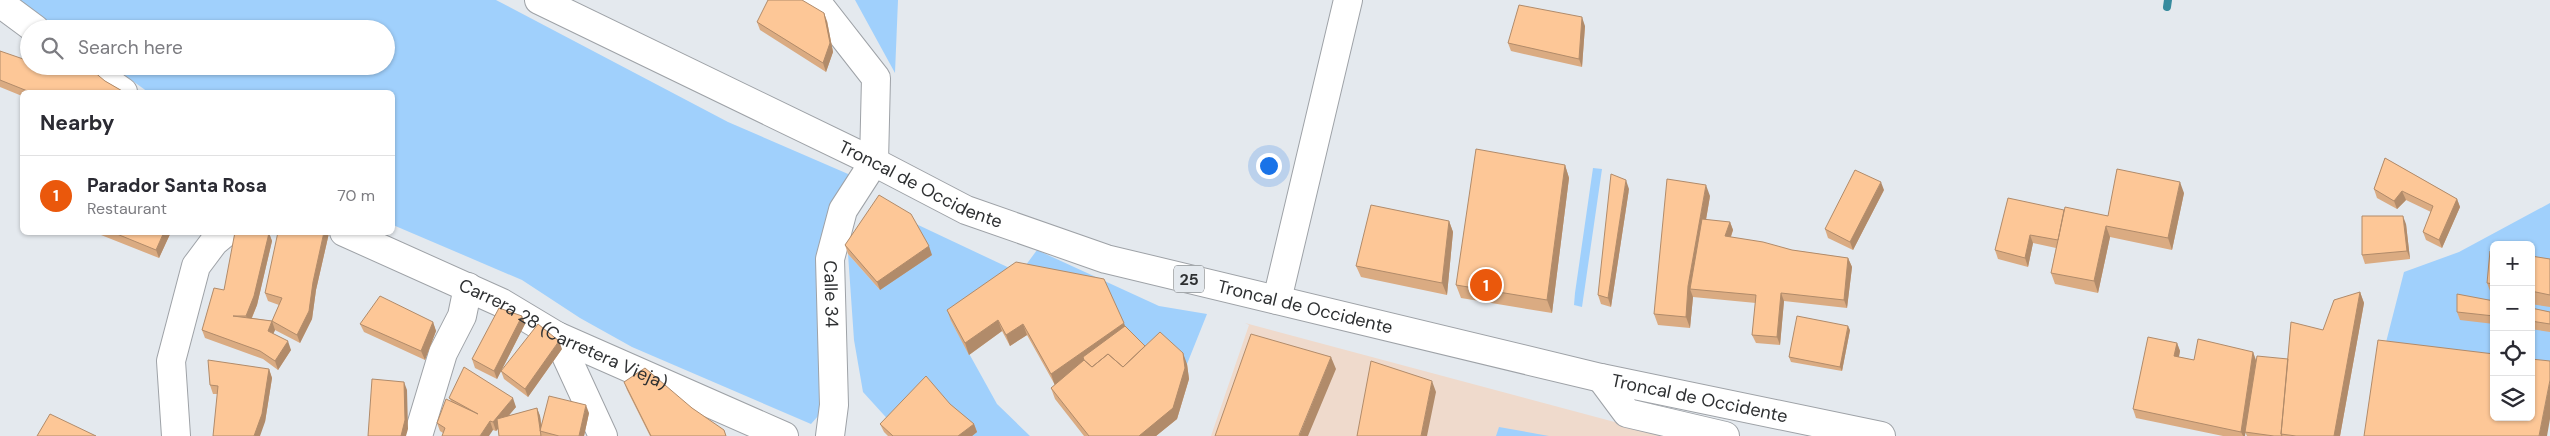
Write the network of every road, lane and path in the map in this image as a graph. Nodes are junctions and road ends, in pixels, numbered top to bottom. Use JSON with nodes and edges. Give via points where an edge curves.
{"nodes":[{"id":1,"x":538,"y":0,"type":"edge"},
{"id":2,"x":815,"y":0,"type":"edge"},
{"id":3,"x":1348,"y":0,"type":"edge"},
{"id":4,"x":0,"y":2,"type":"edge"},
{"id":5,"x":23,"y":20,"type":"edge"},
{"id":6,"x":99,"y":75,"type":"edge"},
{"id":7,"x":120,"y":90,"type":"edge"},
{"id":8,"x":874,"y":162,"type":"junction"},
{"id":9,"x":222,"y":235,"type":"edge"},
{"id":10,"x":351,"y":235,"type":"edge"},
{"id":11,"x":468,"y":287,"type":"junction"},
{"id":12,"x":1277,"y":300,"type":"junction"},
{"id":13,"x":557,"y":336,"type":"junction"},
{"id":14,"x":1601,"y":378,"type":"junction"},
{"id":15,"x":1767,"y":412,"type":"junction"},
{"id":16,"x":176,"y":436,"type":"edge"},
{"id":17,"x":418,"y":436,"type":"edge"},
{"id":18,"x":603,"y":436,"type":"edge"},
{"id":19,"x":784,"y":436,"type":"edge"},
{"id":20,"x":830,"y":436,"type":"edge"},
{"id":21,"x":1726,"y":436,"type":"edge"},
{"id":22,"x":1792,"y":436,"type":"edge"},
{"id":23,"x":1880,"y":436,"type":"edge"}],
"edges":[{"from":1,"to":8,"type":"street","name":"Troncal de Occidente","number":"25"},
{"from":2,"to":8,"type":"street","via":[[876,78]]},
{"from":3,"to":12,"type":"street"},
{"from":4,"to":5,"type":"street"},
{"from":6,"to":7,"type":"street"},
{"from":8,"to":12,"type":"street","name":"Troncal de Occidente","number":"25","via":[[966,210],[1106,259]]},
{"from":8,"to":20,"type":"street","name":"Calle 34","via":[[843,210],[830,259],[834,406]]},
{"from":9,"to":16,"type":"street","via":[[196,266],[173,352]]},
{"from":10,"to":11,"type":"street","name":"Carrera 28 (Carretera Vieja)"},
{"from":11,"to":13,"type":"street","name":"Carrera 28 (Carretera Vieja)"},
{"from":11,"to":17,"type":"street","via":[[462,316],[443,353]]},
{"from":12,"to":14,"type":"street","name":"Troncal de Occidente","number":"25"},
{"from":13,"to":18,"type":"street"},
{"from":13,"to":19,"type":"street","name":"Carrera 28 (Carretera Vieja)"},
{"from":14,"to":15,"type":"street","name":"Troncal de Occidente","number":"25"},
{"from":14,"to":21,"type":"street","via":[[1627,413]]},
{"from":15,"to":22,"type":"street"},
{"from":15,"to":23,"type":"street","name":"Troncal de Occidente","number":"25"}]}
